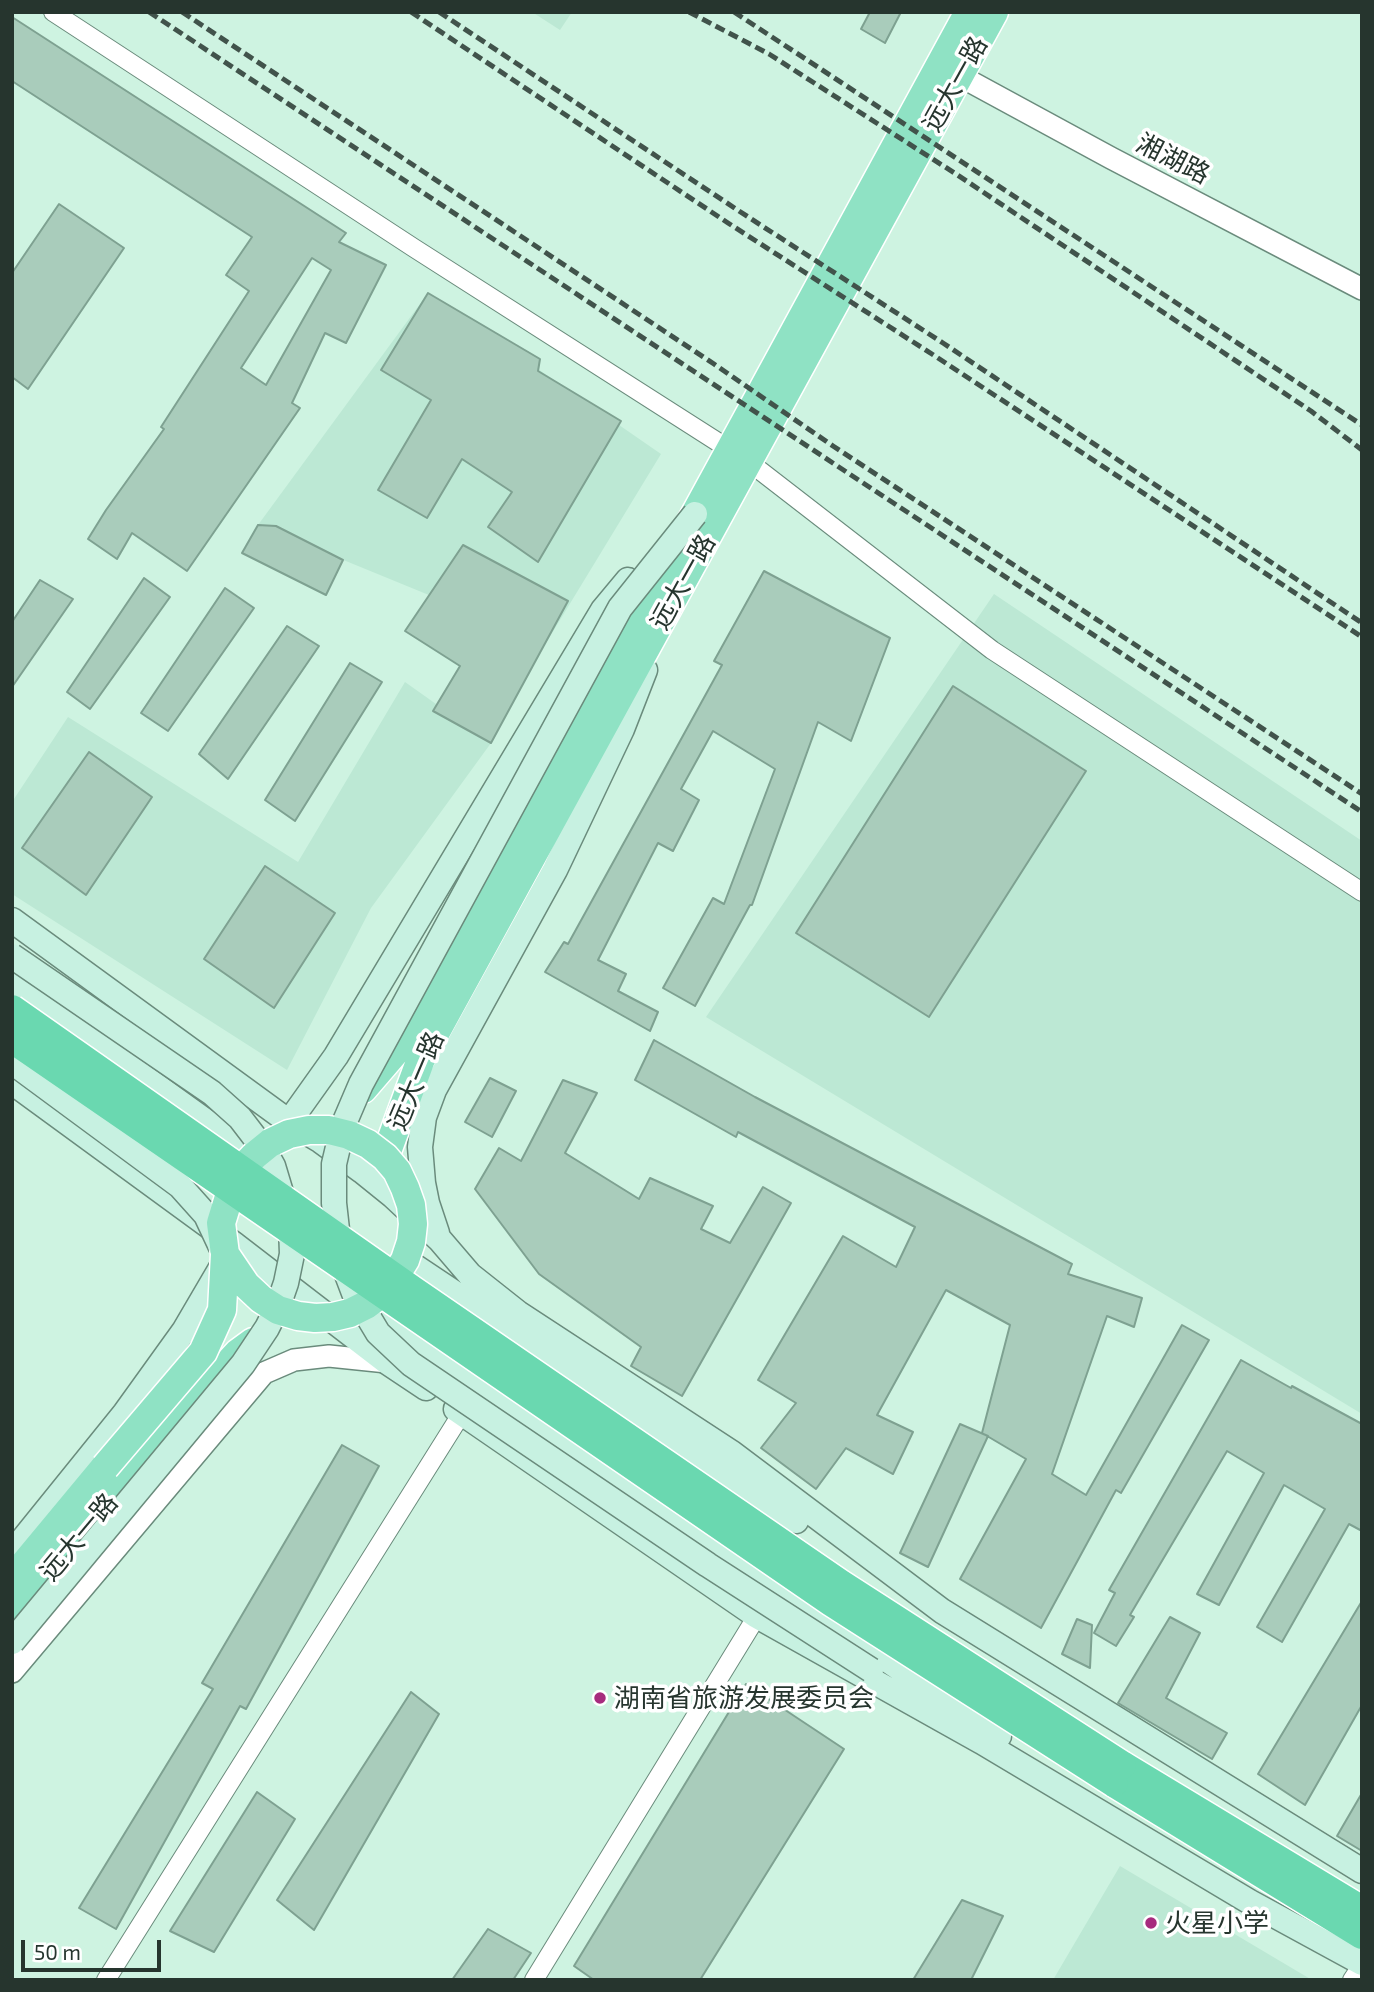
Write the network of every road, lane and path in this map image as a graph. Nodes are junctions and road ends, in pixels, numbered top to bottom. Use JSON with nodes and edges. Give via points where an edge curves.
{"nodes":[{"id":1,"x":54,"y":12,"type":"edge"},
{"id":2,"x":969,"y":12,"type":"edge"},
{"id":3,"x":994,"y":12,"type":"edge"},
{"id":4,"x":960,"y":76,"type":"junction"},
{"id":5,"x":1362,"y":289,"type":"edge"},
{"id":6,"x":734,"y":457,"type":"junction"},
{"id":7,"x":695,"y":514,"type":"junction"},
{"id":8,"x":672,"y":601,"type":"junction"},
{"id":9,"x":1362,"y":892,"type":"edge"},
{"id":10,"x":12,"y":920,"type":"edge"},
{"id":11,"x":12,"y":956,"type":"edge"},
{"id":12,"x":12,"y":982,"type":"edge"},
{"id":13,"x":12,"y":1009,"type":"edge"},
{"id":14,"x":12,"y":1040,"type":"edge"},
{"id":15,"x":12,"y":1062,"type":"edge"},
{"id":16,"x":12,"y":1082,"type":"edge"},
{"id":17,"x":289,"y":1122,"type":"junction"},
{"id":18,"x":329,"y":1130,"type":"junction"},
{"id":19,"x":254,"y":1156,"type":"junction"},
{"id":20,"x":385,"y":1157,"type":"junction"},
{"id":21,"x":440,"y":1240,"type":"junction"},
{"id":22,"x":230,"y":1250,"type":"junction"},
{"id":23,"x":405,"y":1260,"type":"junction"},
{"id":24,"x":366,"y":1305,"type":"junction"},
{"id":25,"x":298,"y":1316,"type":"junction"},
{"id":26,"x":387,"y":1362,"type":"junction"},
{"id":27,"x":462,"y":1413,"type":"junction"},
{"id":28,"x":115,"y":1474,"type":"junction"},
{"id":29,"x":841,"y":1537,"type":"junction"},
{"id":30,"x":12,"y":1553,"type":"edge"},
{"id":31,"x":12,"y":1579,"type":"edge"},
{"id":32,"x":757,"y":1616,"type":"junction"},
{"id":33,"x":12,"y":1617,"type":"edge"},
{"id":34,"x":12,"y":1642,"type":"edge"},
{"id":35,"x":12,"y":1672,"type":"edge"},
{"id":36,"x":982,"y":1742,"type":"junction"},
{"id":37,"x":1038,"y":1775,"type":"junction"},
{"id":38,"x":1362,"y":1871,"type":"edge"},
{"id":39,"x":1362,"y":1910,"type":"edge"},
{"id":40,"x":1362,"y":1935,"type":"edge"},
{"id":41,"x":1362,"y":1964,"type":"edge"},
{"id":42,"x":106,"y":1980,"type":"edge"},
{"id":43,"x":534,"y":1980,"type":"edge"},
{"id":44,"x":1352,"y":1980,"type":"edge"}],
"edges":[{"from":1,"to":6,"type":"street"},
{"from":2,"to":6,"type":"main road","name":"远大一路"},
{"from":3,"to":4,"type":"main road","name":"远大一路"},
{"from":4,"to":5,"type":"street","name":"湘湖路"},
{"from":4,"to":6,"type":"main road","name":"远大一路"},
{"from":6,"to":7,"type":"main road","name":"远大一路"},
{"from":6,"to":8,"type":"main road","name":"远大一路"},
{"from":6,"to":9,"type":"street","via":[[992,650]]},
{"from":6,"to":17,"type":"main road","via":[[603,610],[335,1056]]},
{"from":7,"to":18,"type":"main road","name":"远大一路","bridge":true,"via":[[394,1053]]},
{"from":7,"to":36,"type":"main road","bridge":true,"via":[[620,608],[361,1084],[343,1126],[334,1164],[340,1256],[378,1333],[411,1364],[708,1565]]},
{"from":8,"to":20,"type":"main road","name":"远大一路","via":[[421,1059]]},
{"from":8,"to":21,"type":"main road","via":[[622,729],[555,870],[434,1090],[424,1117],[420,1147],[423,1183]]},
{"from":10,"to":17,"type":"main road"},
{"from":11,"to":34,"type":"main road","bridge":true,"via":[[212,1093],[240,1118],[273,1166],[291,1226],[292,1254],[278,1307],[243,1364]]},
{"from":12,"to":19,"type":"main road"},
{"from":13,"to":39,"type":"highway","bridge":true,"via":[[841,1584],[1122,1765]]},
{"from":14,"to":40,"type":"highway","bridge":true,"via":[[831,1602]]},
{"from":15,"to":22,"type":"main road","name":"远大一路","bridge":true,"via":[[180,1186]]},
{"from":16,"to":22,"type":"main road"},
{"from":17,"to":21,"type":"main road","via":[[362,1171]]},
{"from":18,"to":19,"type":"main road","bridge":true,"via":[[289,1134]]},
{"from":18,"to":20,"type":"main road","bridge":true,"via":[[368,1144]]},
{"from":19,"to":22,"type":"main road","bridge":true,"via":[[241,1170],[223,1214],[221,1223]]},
{"from":20,"to":23,"type":"main road","bridge":true,"via":[[397,1171],[411,1205],[413,1224]]},
{"from":21,"to":29,"type":"main road","via":[[470,1275],[519,1313],[732,1453]]},
{"from":22,"to":25,"type":"main road","bridge":true,"via":[[247,1285],[261,1299]]},
{"from":22,"to":26,"type":"main road"},
{"from":22,"to":28,"type":"main road","name":"远大一路","bridge":true,"via":[[222,1310],[203,1352]]},
{"from":22,"to":30,"type":"main road","via":[[184,1331],[125,1413]]},
{"from":23,"to":24,"type":"main road","bridge":true,"via":[[389,1286]]},
{"from":23,"to":29,"type":"main road","via":[[816,1535]]},
{"from":24,"to":25,"type":"main road","bridge":true,"via":[[333,1317]]},
{"from":24,"to":37,"type":"main road","via":[[995,1732]]},
{"from":25,"to":28,"type":"main road","name":"远大一路","bridge":true,"via":[[238,1353]]},
{"from":26,"to":27,"type":"main road"},
{"from":26,"to":35,"type":"street","via":[[329,1356],[294,1360],[264,1373]]},
{"from":27,"to":32,"type":"main road"},
{"from":27,"to":42,"type":"street"},
{"from":28,"to":31,"type":"main road","name":"远大一路"},
{"from":28,"to":33,"type":"main road","name":"远大一路"},
{"from":29,"to":38,"type":"main road","via":[[942,1611]]},
{"from":32,"to":36,"type":"main road"},
{"from":32,"to":43,"type":"street"},
{"from":36,"to":37,"type":"main road"},
{"from":37,"to":41,"type":"main road"},
{"from":41,"to":44,"type":"street"}]}
